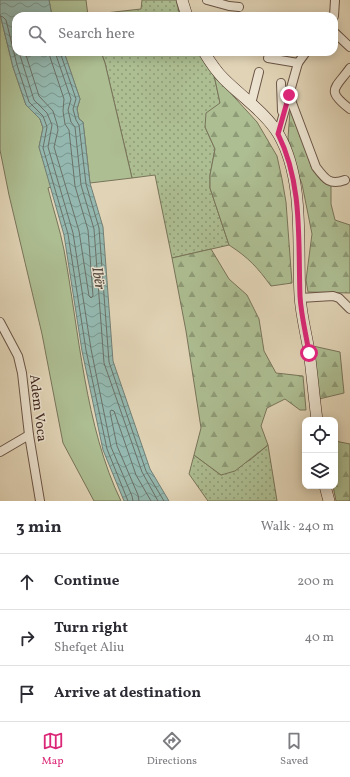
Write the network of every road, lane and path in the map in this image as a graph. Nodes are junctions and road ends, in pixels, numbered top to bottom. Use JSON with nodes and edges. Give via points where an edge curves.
{"nodes":[{"id":1,"x":182,"y":0,"type":"edge"},
{"id":2,"x":207,"y":0,"type":"edge"},
{"id":3,"x":336,"y":0,"type":"edge"},
{"id":4,"x":239,"y":7,"type":"dead end"},
{"id":5,"x":186,"y":12,"type":"edge"},
{"id":6,"x":334,"y":12,"type":"edge"},
{"id":7,"x":338,"y":35,"type":"edge"},
{"id":8,"x":348,"y":43,"type":"edge"},
{"id":9,"x":206,"y":56,"type":"edge"},
{"id":10,"x":303,"y":56,"type":"edge"},
{"id":11,"x":268,"y":58,"type":"dead end"},
{"id":12,"x":298,"y":63,"type":"junction"},
{"id":13,"x":350,"y":68,"type":"edge"},
{"id":14,"x":259,"y":72,"type":"dead end"},
{"id":15,"x":281,"y":82,"type":"dead end"},
{"id":16,"x":289,"y":95,"type":"junction"},
{"id":17,"x":251,"y":104,"type":"junction"},
{"id":18,"x":350,"y":109,"type":"edge"},
{"id":19,"x":282,"y":120,"type":"junction"},
{"id":20,"x":278,"y":134,"type":"junction"},
{"id":21,"x":345,"y":180,"type":"dead end"},
{"id":22,"x":300,"y":298,"type":"junction"},
{"id":23,"x":350,"y":309,"type":"edge"},
{"id":24,"x":0,"y":322,"type":"edge"},
{"id":25,"x":317,"y":417,"type":"edge"},
{"id":26,"x":29,"y":435,"type":"junction"},
{"id":27,"x":0,"y":452,"type":"edge"},
{"id":28,"x":326,"y":489,"type":"edge"},
{"id":29,"x":40,"y":501,"type":"edge"},
{"id":30,"x":329,"y":501,"type":"edge"}],
"edges":[{"from":1,"to":5,"type":"main road"},
{"from":2,"to":4,"type":"street"},
{"from":3,"to":6,"type":"street"},
{"from":7,"to":8,"type":"street"},
{"from":9,"to":17,"type":"main road","via":[[222,78]]},
{"from":10,"to":12,"type":"street"},
{"from":11,"to":12,"type":"street"},
{"from":12,"to":16,"type":"street"},
{"from":13,"to":18,"type":"street","via":[[334,90],[339,101]]},
{"from":14,"to":17,"type":"street"},
{"from":15,"to":19,"type":"street"},
{"from":16,"to":19,"type":"street"},
{"from":16,"to":21,"type":"street","via":[[316,167],[329,182]]},
{"from":17,"to":20,"type":"main road"},
{"from":19,"to":20,"type":"street"},
{"from":20,"to":22,"type":"main road","via":[[285,147],[297,202]]},
{"from":22,"to":23,"type":"street","via":[[333,296],[339,298]]},
{"from":22,"to":25,"type":"main road"},
{"from":24,"to":26,"type":"street","name":"Adem Voca","via":[[21,367]]},
{"from":26,"to":27,"type":"street"},
{"from":26,"to":29,"type":"street","name":"Adem Voca"},
{"from":28,"to":30,"type":"main road"}]}
